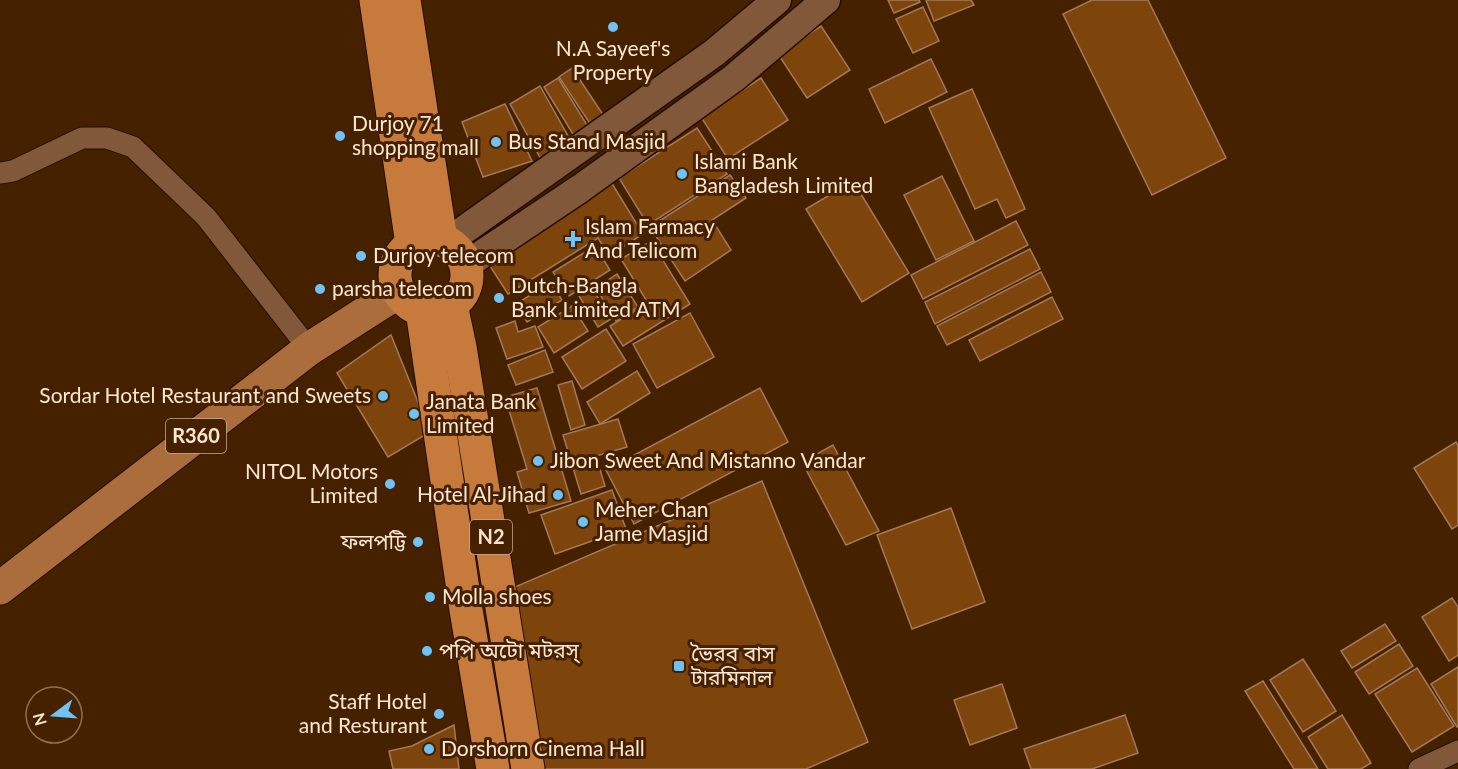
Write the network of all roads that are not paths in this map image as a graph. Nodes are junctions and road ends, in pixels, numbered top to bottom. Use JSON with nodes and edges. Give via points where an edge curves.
{"nodes":[{"id":1,"x":376,"y":0,"type":"edge"},
{"id":2,"x":404,"y":0,"type":"edge"},
{"id":3,"x":777,"y":0,"type":"edge"},
{"id":4,"x":826,"y":0,"type":"edge"},
{"id":5,"x":0,"y":173,"type":"edge"},
{"id":6,"x":442,"y":248,"type":"junction"},
{"id":7,"x":424,"y":303,"type":"junction"},
{"id":8,"x":309,"y":349,"type":"junction"},
{"id":9,"x":0,"y":588,"type":"edge"},
{"id":10,"x":1458,"y":751,"type":"edge"},
{"id":11,"x":493,"y":769,"type":"edge"},
{"id":12,"x":528,"y":769,"type":"edge"},
{"id":13,"x":1419,"y":769,"type":"edge"}],
"edges":[{"from":1,"to":6,"type":"highway"},
{"from":2,"to":6,"type":"highway"},
{"from":3,"to":6,"type":"street","via":[[714,53]]},
{"from":4,"to":6,"type":"street","via":[[734,78],[581,188]]},
{"from":5,"to":8,"type":"street","via":[[13,171],[82,138],[107,138],[133,147],[206,217]]},
{"from":6,"to":7,"type":"highway","via":[[467,276],[465,287],[460,297]]},
{"from":6,"to":7,"type":"highway","number":"N2","via":[[402,252],[396,262],[394,274]]},
{"from":7,"to":8,"type":"main road","number":"R360"},
{"from":7,"to":11,"type":"highway","number":"N2","via":[[466,610]]},
{"from":7,"to":12,"type":"highway","number":"N2","via":[[460,347]]},
{"from":8,"to":9,"type":"main road","number":"R360"},
{"from":10,"to":13,"type":"street"}]}
